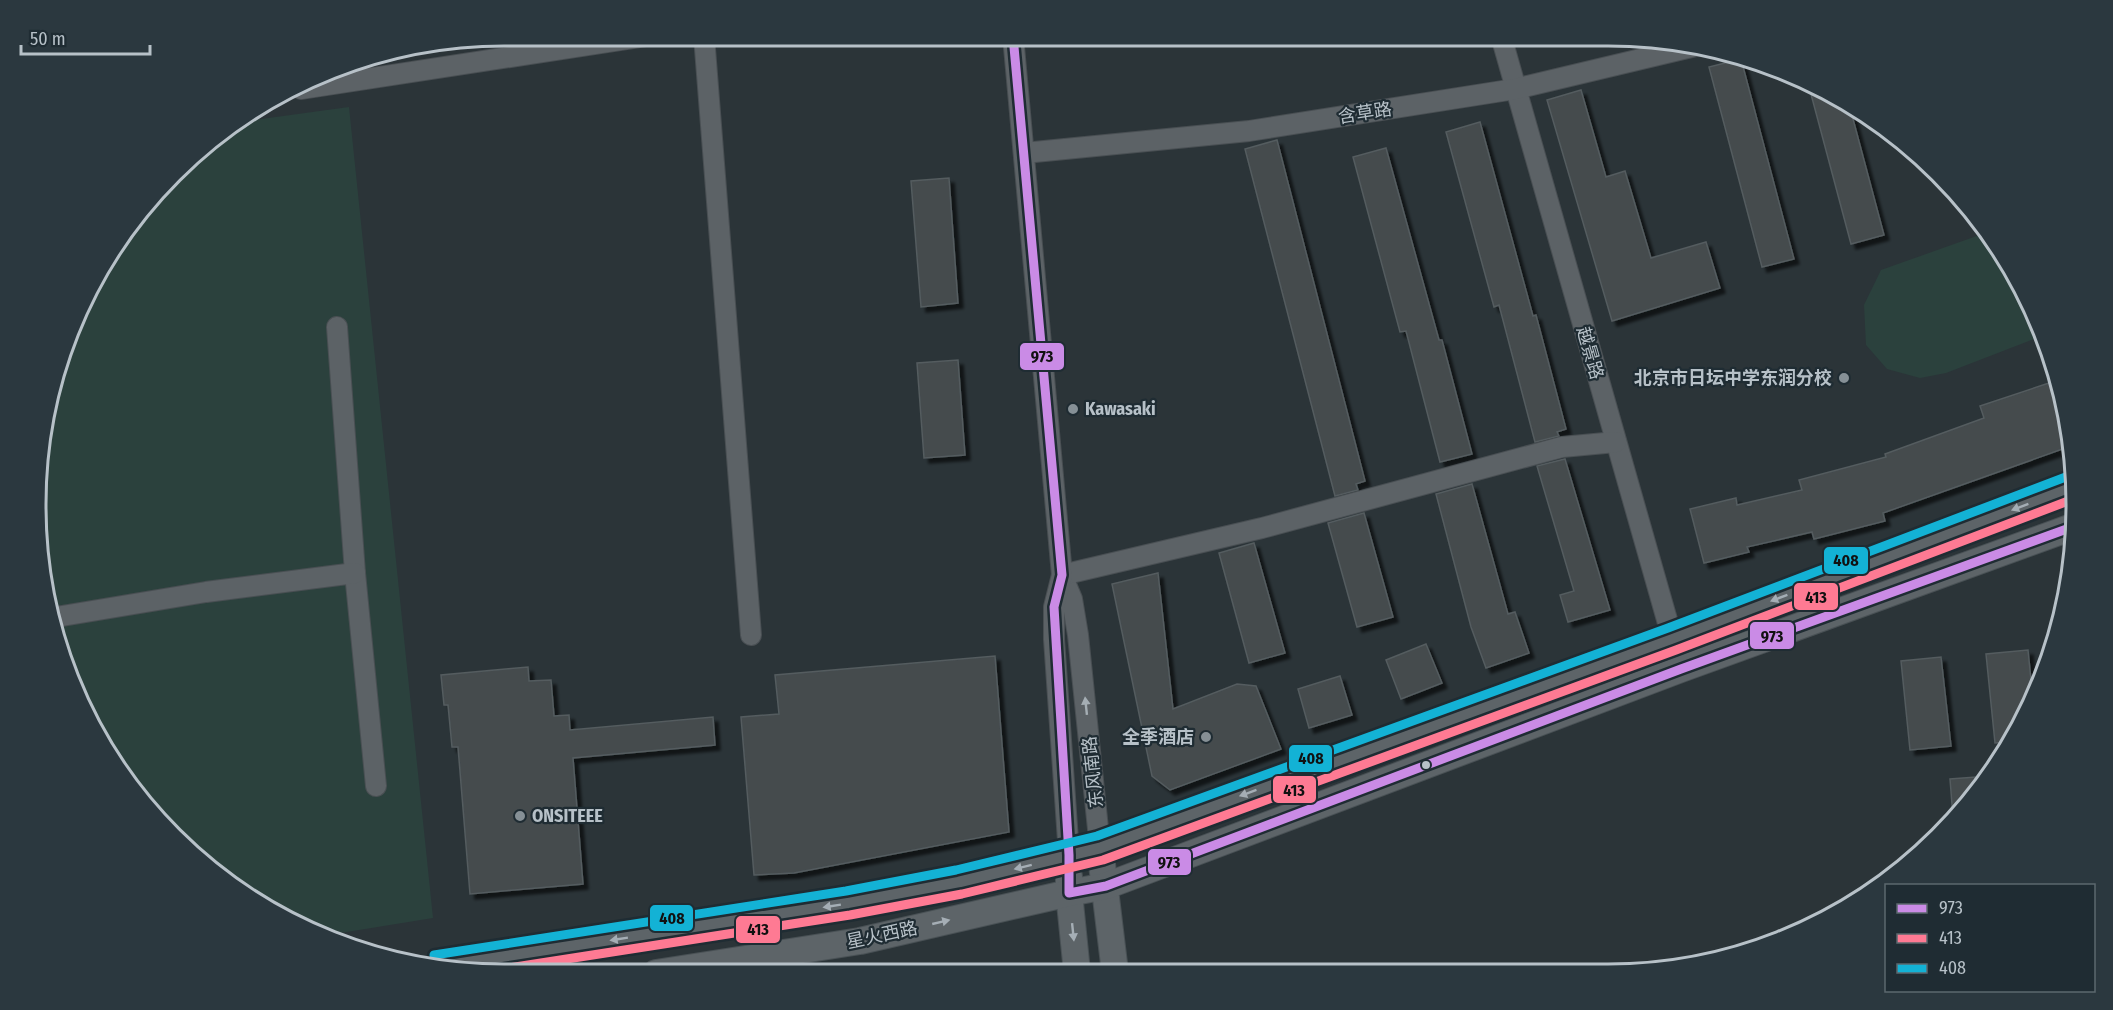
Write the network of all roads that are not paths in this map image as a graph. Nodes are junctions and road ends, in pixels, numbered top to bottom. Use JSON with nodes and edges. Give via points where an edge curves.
{"nodes":[{"id":1,"x":582,"y":46,"type":"edge"},
{"id":2,"x":706,"y":46,"type":"edge"},
{"id":3,"x":1014,"y":46,"type":"edge"},
{"id":4,"x":1504,"y":46,"type":"edge"},
{"id":5,"x":1674,"y":51,"type":"edge"},
{"id":6,"x":319,"y":86,"type":"edge"},
{"id":7,"x":1515,"y":89,"type":"junction"},
{"id":8,"x":1024,"y":153,"type":"junction"},
{"id":9,"x":337,"y":327,"type":"dead end"},
{"id":10,"x":1616,"y":442,"type":"junction"},
{"id":11,"x":2066,"y":489,"type":"edge"},
{"id":12,"x":2066,"y":529,"type":"edge"},
{"id":13,"x":355,"y":573,"type":"junction"},
{"id":14,"x":1062,"y":575,"type":"junction"},
{"id":15,"x":60,"y":616,"type":"edge"},
{"id":16,"x":751,"y":635,"type":"dead end"},
{"id":17,"x":1672,"y":639,"type":"junction"},
{"id":18,"x":1681,"y":669,"type":"junction"},
{"id":19,"x":376,"y":786,"type":"dead end"},
{"id":20,"x":1100,"y":848,"type":"junction"},
{"id":21,"x":1069,"y":855,"type":"junction"},
{"id":22,"x":1106,"y":886,"type":"junction"},
{"id":23,"x":1069,"y":893,"type":"junction"},
{"id":24,"x":467,"y":962,"type":"edge"},
{"id":25,"x":716,"y":964,"type":"edge"},
{"id":26,"x":1076,"y":964,"type":"edge"},
{"id":27,"x":1114,"y":964,"type":"edge"}],
"edges":[{"from":1,"to":6,"type":"street"},
{"from":2,"to":16,"type":"street"},
{"from":3,"to":8,"type":"street","name":"东风南路"},
{"from":4,"to":7,"type":"street","name":"越景路"},
{"from":5,"to":7,"type":"street","name":"含草路"},
{"from":7,"to":8,"type":"street","name":"含草路","via":[[1249,131]]},
{"from":7,"to":10,"type":"street","name":"越景路"},
{"from":8,"to":14,"type":"street","name":"东风南路"},
{"from":9,"to":13,"type":"street"},
{"from":10,"to":14,"type":"street","via":[[1562,447],[1262,528]]},
{"from":10,"to":17,"type":"street","name":"越景路"},
{"from":11,"to":17,"type":"main road","name":"星火西路","one_way":true},
{"from":12,"to":18,"type":"main road","name":"星火西路"},
{"from":13,"to":15,"type":"street"},
{"from":13,"to":19,"type":"street"},
{"from":20,"to":14,"type":"street","name":"东风南路","one_way":true,"via":[[1078,634],[1072,599]]},
{"from":14,"to":21,"type":"street","name":"东风南路","via":[[1054,607],[1054,639]]},
{"from":17,"to":18,"type":"street","name":"越景路"},
{"from":17,"to":20,"type":"main road","name":"星火西路","one_way":true},
{"from":18,"to":22,"type":"main road","name":"星火西路"},
{"from":20,"to":21,"type":"main road","name":"星火西路"},
{"from":20,"to":22,"type":"main road","name":"东风南路"},
{"from":21,"to":23,"type":"main road","name":"东风南路"},
{"from":21,"to":24,"type":"main road","name":"星火西路","one_way":true,"via":[[959,882],[848,903]]},
{"from":22,"to":23,"type":"main road","name":"星火西路"},
{"from":22,"to":27,"type":"main road","name":"东风南路"},
{"from":25,"to":23,"type":"main road","name":"星火西路","one_way":true,"via":[[860,940]]},
{"from":23,"to":26,"type":"main road","name":"东风南路","one_way":true}]}
